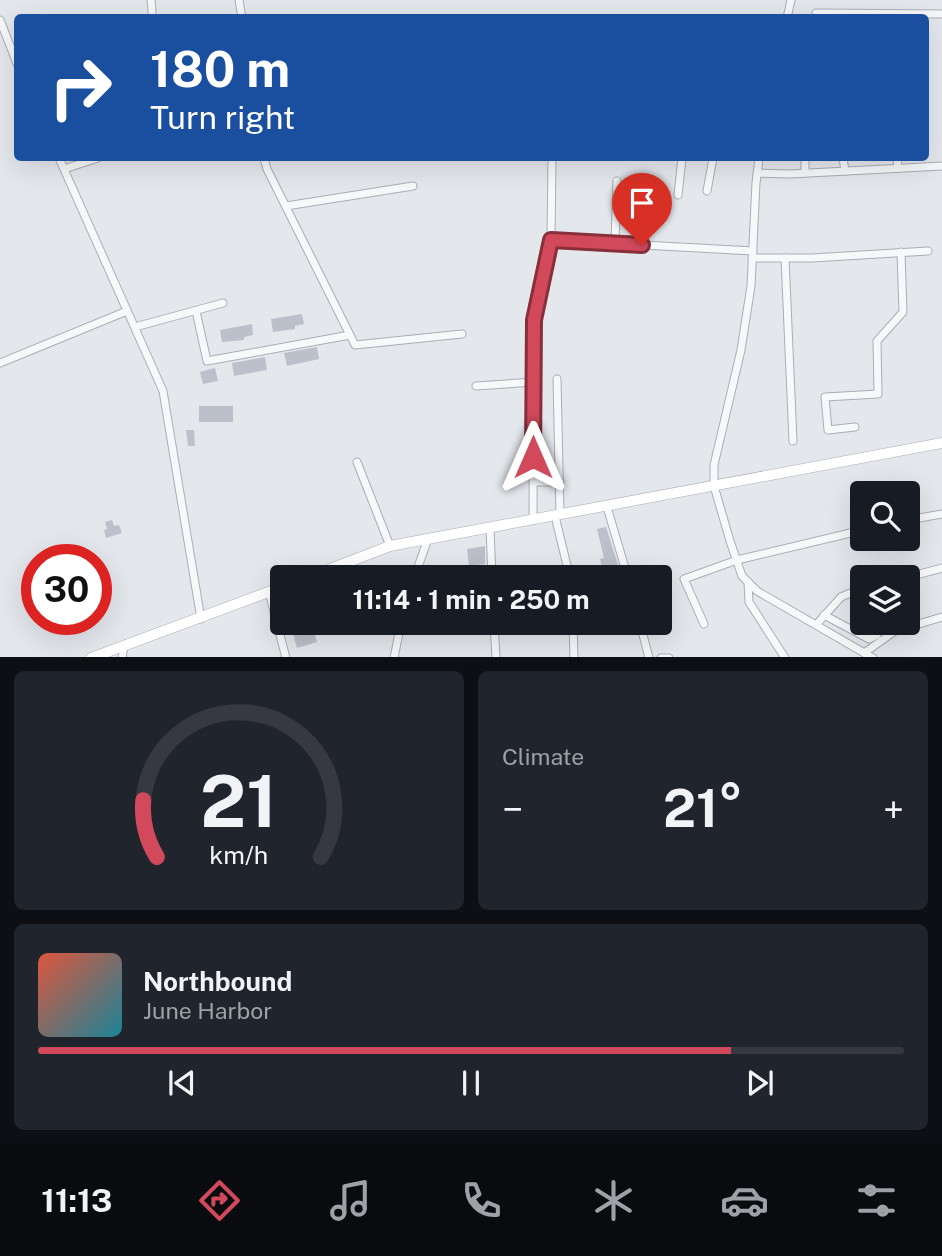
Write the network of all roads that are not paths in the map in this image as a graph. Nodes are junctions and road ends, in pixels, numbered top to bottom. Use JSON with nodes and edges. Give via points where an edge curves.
{"nodes":[{"id":1,"x":151,"y":0,"type":"edge"},
{"id":2,"x":152,"y":12,"type":"dead end"},
{"id":3,"x":816,"y":13,"type":"dead end"},
{"id":4,"x":832,"y":14,"type":"edge"},
{"id":5,"x":0,"y":20,"type":"edge"},
{"id":6,"x":14,"y":56,"type":"edge"},
{"id":7,"x":60,"y":161,"type":"edge"},
{"id":8,"x":89,"y":161,"type":"edge"},
{"id":9,"x":265,"y":161,"type":"edge"},
{"id":10,"x":552,"y":161,"type":"edge"},
{"id":11,"x":682,"y":161,"type":"edge"},
{"id":12,"x":712,"y":161,"type":"edge"},
{"id":13,"x":759,"y":161,"type":"edge"},
{"id":14,"x":805,"y":161,"type":"edge"},
{"id":15,"x":843,"y":161,"type":"edge"},
{"id":16,"x":897,"y":161,"type":"edge"},
{"id":17,"x":942,"y":166,"type":"edge"},
{"id":18,"x":898,"y":168,"type":"junction"},
{"id":19,"x":64,"y":169,"type":"junction"},
{"id":20,"x":845,"y":171,"type":"junction"},
{"id":21,"x":757,"y":173,"type":"junction"},
{"id":22,"x":805,"y":173,"type":"junction"},
{"id":23,"x":617,"y":181,"type":"dead end"},
{"id":24,"x":413,"y":186,"type":"dead end"},
{"id":25,"x":707,"y":191,"type":"dead end"},
{"id":26,"x":678,"y":195,"type":"dead end"},
{"id":27,"x":286,"y":206,"type":"junction"},
{"id":28,"x":551,"y":240,"type":"junction"},
{"id":29,"x":615,"y":243,"type":"junction"},
{"id":30,"x":928,"y":251,"type":"dead end"},
{"id":31,"x":901,"y":252,"type":"junction"},
{"id":32,"x":752,"y":255,"type":"junction"},
{"id":33,"x":785,"y":258,"type":"junction"},
{"id":34,"x":223,"y":303,"type":"dead end"},
{"id":35,"x":196,"y":311,"type":"junction"},
{"id":36,"x":127,"y":312,"type":"junction"},
{"id":37,"x":135,"y":327,"type":"junction"},
{"id":38,"x":462,"y":334,"type":"dead end"},
{"id":39,"x":350,"y":335,"type":"junction"},
{"id":40,"x":0,"y":363,"type":"edge"},
{"id":41,"x":557,"y":379,"type":"dead end"},
{"id":42,"x":534,"y":382,"type":"junction"},
{"id":43,"x":476,"y":386,"type":"dead end"},
{"id":44,"x":855,"y":427,"type":"dead end"},
{"id":45,"x":793,"y":441,"type":"dead end"},
{"id":46,"x":942,"y":443,"type":"edge"},
{"id":47,"x":357,"y":462,"type":"dead end"},
{"id":48,"x":533,"y":482,"type":"junction"},
{"id":49,"x":561,"y":482,"type":"junction"},
{"id":50,"x":714,"y":486,"type":"junction"},
{"id":51,"x":607,"y":507,"type":"junction"},
{"id":52,"x":942,"y":514,"type":"edge"},
{"id":53,"x":557,"y":516,"type":"junction"},
{"id":54,"x":920,"y":518,"type":"edge"},
{"id":55,"x":533,"y":520,"type":"junction"},
{"id":56,"x":490,"y":528,"type":"junction"},
{"id":57,"x":850,"y":533,"type":"edge"},
{"id":58,"x":428,"y":539,"type":"junction"},
{"id":59,"x":390,"y":545,"type":"junction"},
{"id":60,"x":737,"y":560,"type":"junction"},
{"id":61,"x":345,"y":563,"type":"joint"},
{"id":62,"x":340,"y":565,"type":"edge"},
{"id":63,"x":419,"y":565,"type":"edge"},
{"id":64,"x":491,"y":565,"type":"edge"},
{"id":65,"x":567,"y":565,"type":"edge"},
{"id":66,"x":624,"y":565,"type":"edge"},
{"id":67,"x":942,"y":568,"type":"edge"},
{"id":68,"x":920,"y":574,"type":"edge"},
{"id":69,"x":748,"y":582,"type":"junction"},
{"id":70,"x":269,"y":592,"type":"joint"},
{"id":71,"x":850,"y":593,"type":"edge"},
{"id":72,"x":824,"y":615,"type":"junction"},
{"id":73,"x":942,"y":617,"type":"edge"},
{"id":74,"x":201,"y":619,"type":"junction"},
{"id":75,"x":704,"y":624,"type":"dead end"},
{"id":76,"x":816,"y":625,"type":"junction"},
{"id":77,"x":850,"y":629,"type":"edge"},
{"id":78,"x":398,"y":635,"type":"edge"},
{"id":79,"x":495,"y":635,"type":"edge"},
{"id":80,"x":574,"y":635,"type":"edge"},
{"id":81,"x":643,"y":635,"type":"edge"},
{"id":82,"x":124,"y":646,"type":"junction"},
{"id":83,"x":864,"y":653,"type":"junction"},
{"id":84,"x":91,"y":657,"type":"edge"},
{"id":85,"x":122,"y":657,"type":"edge"},
{"id":86,"x":286,"y":657,"type":"edge"},
{"id":87,"x":394,"y":657,"type":"edge"},
{"id":88,"x":496,"y":657,"type":"edge"},
{"id":89,"x":575,"y":657,"type":"edge"},
{"id":90,"x":649,"y":657,"type":"edge"},
{"id":91,"x":661,"y":657,"type":"edge"},
{"id":92,"x":669,"y":657,"type":"edge"},
{"id":93,"x":785,"y":657,"type":"edge"},
{"id":94,"x":873,"y":657,"type":"edge"}],
"edges":[{"from":1,"to":2,"type":"street"},
{"from":3,"to":4,"type":"street"},
{"from":5,"to":6,"type":"street"},
{"from":7,"to":19,"type":"street"},
{"from":8,"to":19,"type":"street"},
{"from":9,"to":27,"type":"street"},
{"from":10,"to":28,"type":"street"},
{"from":11,"to":26,"type":"street"},
{"from":12,"to":25,"type":"street"},
{"from":13,"to":21,"type":"street"},
{"from":14,"to":22,"type":"street"},
{"from":15,"to":20,"type":"street"},
{"from":16,"to":18,"type":"street"},
{"from":17,"to":18,"type":"street"},
{"from":18,"to":20,"type":"street"},
{"from":19,"to":36,"type":"street"},
{"from":20,"to":22,"type":"street"},
{"from":21,"to":22,"type":"street"},
{"from":21,"to":32,"type":"street"},
{"from":23,"to":29,"type":"street"},
{"from":24,"to":27,"type":"street"},
{"from":27,"to":39,"type":"street"},
{"from":28,"to":29,"type":"street"},
{"from":28,"to":42,"type":"street","via":[[534,320]]},
{"from":29,"to":32,"type":"street"},
{"from":30,"to":31,"type":"street"},
{"from":31,"to":33,"type":"street"},
{"from":31,"to":44,"type":"street","via":[[903,312],[877,341],[878,394],[825,397],[828,430]]},
{"from":32,"to":33,"type":"street"},
{"from":32,"to":50,"type":"street","via":[[741,350],[714,465]]},
{"from":33,"to":45,"type":"street"},
{"from":34,"to":35,"type":"street"},
{"from":35,"to":37,"type":"street"},
{"from":35,"to":39,"type":"street","via":[[207,361]]},
{"from":36,"to":37,"type":"street"},
{"from":36,"to":40,"type":"street"},
{"from":37,"to":74,"type":"street","via":[[163,391]]},
{"from":38,"to":39,"type":"street","via":[[355,345]]},
{"from":41,"to":49,"type":"street"},
{"from":42,"to":43,"type":"street"},
{"from":42,"to":48,"type":"street"},
{"from":46,"to":50,"type":"street"},
{"from":47,"to":59,"type":"street"},
{"from":48,"to":49,"type":"street"},
{"from":48,"to":55,"type":"street"},
{"from":49,"to":53,"type":"street"},
{"from":50,"to":51,"type":"street"},
{"from":50,"to":60,"type":"street"},
{"from":51,"to":53,"type":"street"},
{"from":51,"to":66,"type":"street"},
{"from":52,"to":54,"type":"street"},
{"from":53,"to":55,"type":"street"},
{"from":53,"to":65,"type":"street"},
{"from":55,"to":56,"type":"street"},
{"from":56,"to":58,"type":"street"},
{"from":56,"to":64,"type":"street"},
{"from":57,"to":60,"type":"street"},
{"from":58,"to":59,"type":"street"},
{"from":58,"to":63,"type":"street"},
{"from":59,"to":61,"type":"street"},
{"from":60,"to":69,"type":"street"},
{"from":60,"to":75,"type":"street","via":[[684,579]]},
{"from":61,"to":62,"type":"street"},
{"from":67,"to":68,"type":"street"},
{"from":69,"to":76,"type":"street"},
{"from":69,"to":93,"type":"street","via":[[749,602]]},
{"from":70,"to":74,"type":"street"},
{"from":70,"to":86,"type":"street"},
{"from":71,"to":72,"type":"street"},
{"from":72,"to":76,"type":"street"},
{"from":72,"to":77,"type":"street"},
{"from":73,"to":83,"type":"street","via":[[895,631]]},
{"from":74,"to":82,"type":"street"},
{"from":76,"to":83,"type":"street"},
{"from":78,"to":87,"type":"street"},
{"from":79,"to":88,"type":"street"},
{"from":80,"to":89,"type":"street"},
{"from":81,"to":90,"type":"street"},
{"from":82,"to":84,"type":"street"},
{"from":82,"to":85,"type":"street"},
{"from":83,"to":94,"type":"street"},
{"from":91,"to":92,"type":"street"}]}
